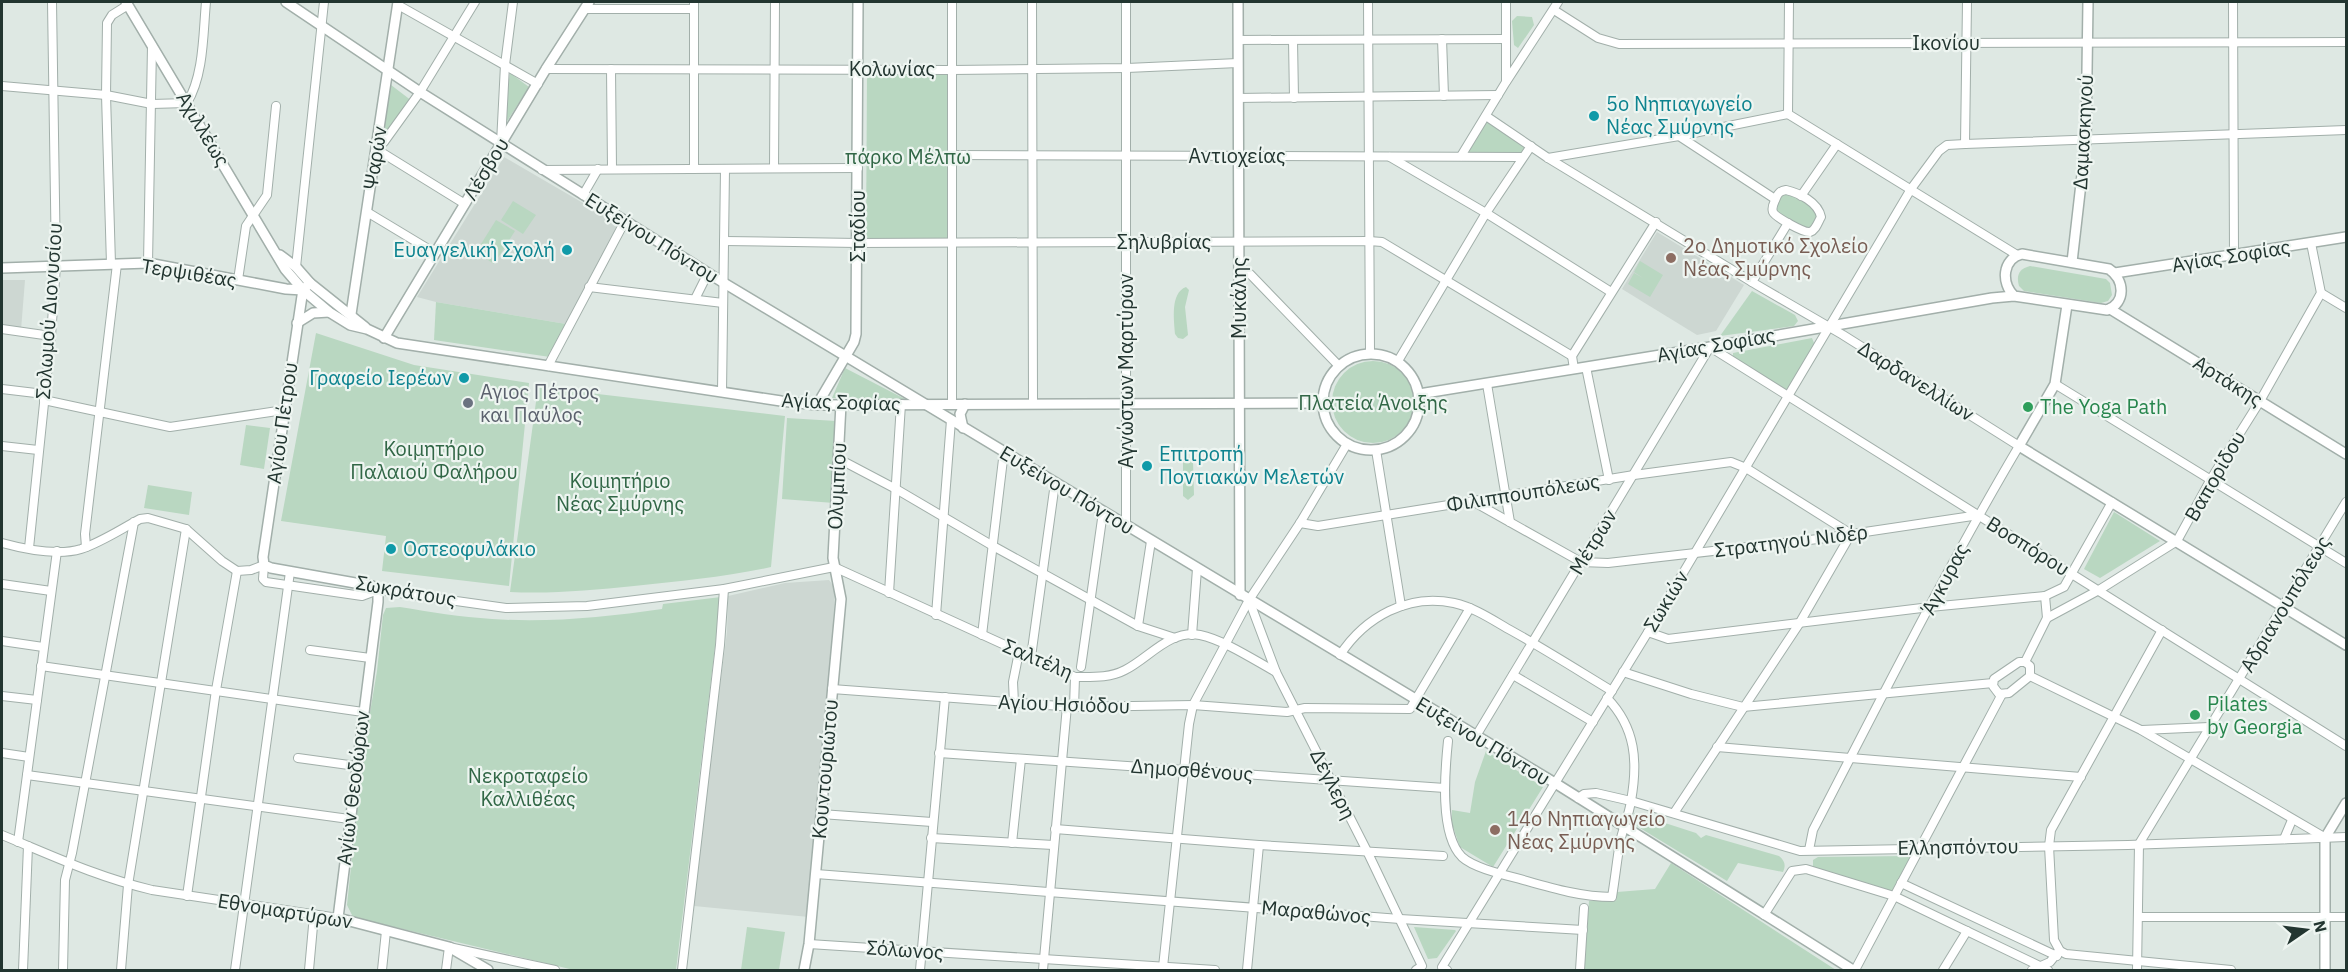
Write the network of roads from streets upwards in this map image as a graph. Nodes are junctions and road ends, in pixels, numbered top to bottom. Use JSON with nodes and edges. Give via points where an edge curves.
{"nodes":[{"id":1,"x":52,"y":2,"type":"edge"},
{"id":2,"x":206,"y":2,"type":"edge"},
{"id":3,"x":286,"y":2,"type":"edge"},
{"id":4,"x":324,"y":2,"type":"edge"},
{"id":5,"x":475,"y":2,"type":"edge"},
{"id":6,"x":513,"y":2,"type":"edge"},
{"id":7,"x":775,"y":2,"type":"edge"},
{"id":8,"x":858,"y":2,"type":"edge"},
{"id":9,"x":952,"y":2,"type":"edge"},
{"id":10,"x":1032,"y":2,"type":"edge"},
{"id":11,"x":1126,"y":2,"type":"edge"},
{"id":12,"x":1238,"y":2,"type":"edge"},
{"id":13,"x":1368,"y":2,"type":"edge"},
{"id":14,"x":1506,"y":2,"type":"edge"},
{"id":15,"x":1789,"y":2,"type":"edge"},
{"id":16,"x":1967,"y":2,"type":"edge"},
{"id":17,"x":2088,"y":2,"type":"edge"},
{"id":18,"x":2233,"y":2,"type":"edge"},
{"id":19,"x":126,"y":3,"type":"edge"},
{"id":20,"x":398,"y":3,"type":"edge"},
{"id":21,"x":1558,"y":4,"type":"edge"},
{"id":22,"x":587,"y":5,"type":"edge"},
{"id":23,"x":694,"y":5,"type":"edge"},
{"id":24,"x":321,"y":26,"type":"junction"},
{"id":25,"x":454,"y":35,"type":"junction"},
{"id":26,"x":1368,"y":39,"type":"junction"},
{"id":27,"x":1442,"y":39,"type":"junction"},
{"id":28,"x":1505,"y":39,"type":"junction"},
{"id":29,"x":1238,"y":40,"type":"junction"},
{"id":30,"x":1293,"y":40,"type":"junction"},
{"id":31,"x":2233,"y":42,"type":"junction"},
{"id":32,"x":2346,"y":42,"type":"edge"},
{"id":33,"x":1966,"y":43,"type":"junction"},
{"id":34,"x":1788,"y":44,"type":"junction"},
{"id":35,"x":2087,"y":44,"type":"junction"},
{"id":36,"x":152,"y":46,"type":"junction"},
{"id":37,"x":1238,"y":63,"type":"junction"},
{"id":38,"x":505,"y":65,"type":"junction"},
{"id":39,"x":694,"y":68,"type":"junction"},
{"id":40,"x":1032,"y":68,"type":"junction"},
{"id":41,"x":1127,"y":68,"type":"junction"},
{"id":42,"x":546,"y":69,"type":"junction"},
{"id":43,"x":611,"y":69,"type":"junction"},
{"id":44,"x":775,"y":69,"type":"junction"},
{"id":45,"x":859,"y":69,"type":"junction"},
{"id":46,"x":388,"y":70,"type":"junction"},
{"id":47,"x":952,"y":70,"type":"junction"},
{"id":48,"x":1506,"y":82,"type":"junction"},
{"id":49,"x":538,"y":84,"type":"junction"},
{"id":50,"x":2,"y":86,"type":"edge"},
{"id":51,"x":54,"y":89,"type":"junction"},
{"id":52,"x":420,"y":92,"type":"junction"},
{"id":53,"x":106,"y":95,"type":"junction"},
{"id":54,"x":1498,"y":95,"type":"junction"},
{"id":55,"x":1444,"y":96,"type":"junction"},
{"id":56,"x":1368,"y":97,"type":"junction"},
{"id":57,"x":1238,"y":98,"type":"junction"},
{"id":58,"x":1294,"y":98,"type":"junction"},
{"id":59,"x":187,"y":103,"type":"junction"},
{"id":60,"x":152,"y":104,"type":"junction"},
{"id":61,"x":276,"y":106,"type":"dead end"},
{"id":62,"x":1788,"y":114,"type":"junction"},
{"id":63,"x":1486,"y":116,"type":"junction"},
{"id":64,"x":2346,"y":130,"type":"edge"},
{"id":65,"x":2234,"y":135,"type":"junction"},
{"id":66,"x":1679,"y":136,"type":"junction"},
{"id":67,"x":2086,"y":140,"type":"junction"},
{"id":68,"x":501,"y":144,"type":"junction"},
{"id":69,"x":1837,"y":144,"type":"junction"},
{"id":70,"x":1965,"y":144,"type":"junction"},
{"id":71,"x":1531,"y":146,"type":"junction"},
{"id":72,"x":376,"y":149,"type":"junction"},
{"id":73,"x":952,"y":155,"type":"junction"},
{"id":74,"x":1033,"y":155,"type":"junction"},
{"id":75,"x":1126,"y":155,"type":"junction"},
{"id":76,"x":1238,"y":156,"type":"junction"},
{"id":77,"x":1369,"y":156,"type":"junction"},
{"id":78,"x":1387,"y":156,"type":"junction"},
{"id":79,"x":1461,"y":156,"type":"junction"},
{"id":80,"x":1522,"y":157,"type":"junction"},
{"id":81,"x":1548,"y":158,"type":"junction"},
{"id":82,"x":774,"y":168,"type":"junction"},
{"id":83,"x":858,"y":168,"type":"junction"},
{"id":84,"x":598,"y":169,"type":"junction"},
{"id":85,"x":612,"y":169,"type":"junction"},
{"id":86,"x":694,"y":169,"type":"junction"},
{"id":87,"x":725,"y":169,"type":"junction"},
{"id":88,"x":542,"y":170,"type":"junction"},
{"id":89,"x":1911,"y":189,"type":"junction"},
{"id":90,"x":584,"y":195,"type":"junction"},
{"id":91,"x":1801,"y":196,"type":"junction"},
{"id":92,"x":1775,"y":199,"type":"junction"},
{"id":93,"x":465,"y":204,"type":"junction"},
{"id":94,"x":367,"y":212,"type":"junction"},
{"id":95,"x":254,"y":213,"type":"junction"},
{"id":96,"x":1486,"y":213,"type":"junction"},
{"id":97,"x":625,"y":221,"type":"junction"},
{"id":98,"x":1656,"y":222,"type":"junction"},
{"id":99,"x":1788,"y":223,"type":"junction"},
{"id":100,"x":2346,"y":237,"type":"edge"},
{"id":101,"x":1238,"y":241,"type":"junction"},
{"id":102,"x":1370,"y":241,"type":"junction"},
{"id":103,"x":724,"y":242,"type":"junction"},
{"id":104,"x":1033,"y":242,"type":"junction"},
{"id":105,"x":1125,"y":242,"type":"junction"},
{"id":106,"x":858,"y":243,"type":"junction"},
{"id":107,"x":952,"y":243,"type":"junction"},
{"id":108,"x":2311,"y":243,"type":"junction"},
{"id":109,"x":278,"y":253,"type":"junction"},
{"id":110,"x":435,"y":254,"type":"junction"},
{"id":111,"x":2017,"y":255,"type":"junction"},
{"id":112,"x":2234,"y":255,"type":"junction"},
{"id":113,"x":2072,"y":262,"type":"junction"},
{"id":114,"x":148,"y":263,"type":"junction"},
{"id":115,"x":114,"y":264,"type":"junction"},
{"id":116,"x":56,"y":266,"type":"junction"},
{"id":117,"x":1239,"y":266,"type":"junction"},
{"id":118,"x":296,"y":267,"type":"junction"},
{"id":119,"x":2,"y":268,"type":"edge"},
{"id":120,"x":708,"y":273,"type":"junction"},
{"id":121,"x":2115,"y":273,"type":"junction"},
{"id":122,"x":238,"y":280,"type":"junction"},
{"id":123,"x":1445,"y":280,"type":"junction"},
{"id":124,"x":1752,"y":282,"type":"junction"},
{"id":125,"x":724,"y":283,"type":"junction"},
{"id":126,"x":307,"y":286,"type":"junction"},
{"id":127,"x":589,"y":286,"type":"junction"},
{"id":128,"x":1611,"y":292,"type":"junction"},
{"id":129,"x":2321,"y":293,"type":"junction"},
{"id":130,"x":2014,"y":296,"type":"junction"},
{"id":131,"x":695,"y":299,"type":"junction"},
{"id":132,"x":723,"y":303,"type":"junction"},
{"id":133,"x":2067,"y":305,"type":"junction"},
{"id":134,"x":2346,"y":308,"type":"edge"},
{"id":135,"x":2110,"y":309,"type":"junction"},
{"id":136,"x":329,"y":312,"type":"junction"},
{"id":137,"x":351,"y":314,"type":"junction"},
{"id":138,"x":297,"y":323,"type":"junction"},
{"id":139,"x":1829,"y":327,"type":"junction"},
{"id":140,"x":2,"y":329,"type":"edge"},
{"id":141,"x":367,"y":329,"type":"junction"},
{"id":142,"x":51,"y":336,"type":"junction"},
{"id":143,"x":384,"y":338,"type":"junction"},
{"id":144,"x":1710,"y":347,"type":"junction"},
{"id":145,"x":1370,"y":353,"type":"junction"},
{"id":146,"x":1572,"y":356,"type":"junction"},
{"id":147,"x":843,"y":360,"type":"junction"},
{"id":148,"x":1398,"y":362,"type":"junction"},
{"id":149,"x":548,"y":366,"type":"junction"},
{"id":150,"x":1338,"y":366,"type":"junction"},
{"id":151,"x":1586,"y":367,"type":"junction"},
{"id":152,"x":1574,"y":369,"type":"junction"},
{"id":153,"x":1487,"y":384,"type":"junction"},
{"id":154,"x":2055,"y":384,"type":"junction"},
{"id":155,"x":2,"y":389,"type":"edge"},
{"id":156,"x":722,"y":392,"type":"junction"},
{"id":157,"x":1419,"y":394,"type":"junction"},
{"id":158,"x":44,"y":397,"type":"junction"},
{"id":159,"x":1790,"y":397,"type":"junction"},
{"id":160,"x":2260,"y":401,"type":"junction"},
{"id":161,"x":1239,"y":403,"type":"junction"},
{"id":162,"x":1323,"y":403,"type":"junction"},
{"id":163,"x":841,"y":404,"type":"junction"},
{"id":164,"x":901,"y":404,"type":"junction"},
{"id":165,"x":927,"y":404,"type":"junction"},
{"id":166,"x":952,"y":404,"type":"junction"},
{"id":167,"x":965,"y":404,"type":"junction"},
{"id":168,"x":1033,"y":404,"type":"junction"},
{"id":169,"x":1127,"y":404,"type":"junction"},
{"id":170,"x":817,"y":405,"type":"junction"},
{"id":171,"x":284,"y":410,"type":"junction"},
{"id":172,"x":100,"y":412,"type":"junction"},
{"id":173,"x":951,"y":420,"type":"junction"},
{"id":174,"x":963,"y":428,"type":"junction"},
{"id":175,"x":1347,"y":444,"type":"junction"},
{"id":176,"x":2,"y":446,"type":"edge"},
{"id":177,"x":2019,"y":446,"type":"junction"},
{"id":178,"x":38,"y":450,"type":"junction"},
{"id":179,"x":1376,"y":450,"type":"junction"},
{"id":180,"x":1004,"y":451,"type":"junction"},
{"id":181,"x":2346,"y":454,"type":"edge"},
{"id":182,"x":839,"y":459,"type":"junction"},
{"id":183,"x":1746,"y":468,"type":"junction"},
{"id":184,"x":1634,"y":475,"type":"junction"},
{"id":185,"x":2211,"y":479,"type":"junction"},
{"id":186,"x":1609,"y":480,"type":"junction"},
{"id":187,"x":1055,"y":483,"type":"junction"},
{"id":188,"x":896,"y":489,"type":"junction"},
{"id":189,"x":1505,"y":497,"type":"junction"},
{"id":190,"x":1474,"y":502,"type":"junction"},
{"id":191,"x":2112,"y":502,"type":"junction"},
{"id":192,"x":2346,"y":502,"type":"edge"},
{"id":193,"x":1103,"y":512,"type":"junction"},
{"id":194,"x":1387,"y":515,"type":"junction"},
{"id":195,"x":1978,"y":515,"type":"junction"},
{"id":196,"x":944,"y":517,"type":"junction"},
{"id":197,"x":134,"y":522,"type":"junction"},
{"id":198,"x":1510,"y":522,"type":"junction"},
{"id":199,"x":1300,"y":524,"type":"junction"},
{"id":200,"x":1126,"y":525,"type":"junction"},
{"id":201,"x":186,"y":529,"type":"junction"},
{"id":202,"x":1851,"y":534,"type":"junction"},
{"id":203,"x":1151,"y":541,"type":"junction"},
{"id":204,"x":2177,"y":541,"type":"junction"},
{"id":205,"x":2,"y":543,"type":"edge"},
{"id":206,"x":993,"y":546,"type":"junction"},
{"id":207,"x":2320,"y":546,"type":"junction"},
{"id":208,"x":86,"y":547,"type":"junction"},
{"id":209,"x":28,"y":548,"type":"junction"},
{"id":210,"x":57,"y":551,"type":"junction"},
{"id":211,"x":1695,"y":553,"type":"junction"},
{"id":212,"x":1581,"y":562,"type":"junction"},
{"id":213,"x":2346,"y":563,"type":"edge"},
{"id":214,"x":264,"y":565,"type":"junction"},
{"id":215,"x":834,"y":567,"type":"junction"},
{"id":216,"x":1197,"y":569,"type":"junction"},
{"id":217,"x":237,"y":571,"type":"junction"},
{"id":218,"x":291,"y":572,"type":"junction"},
{"id":219,"x":1042,"y":572,"type":"junction"},
{"id":220,"x":2072,"y":573,"type":"junction"},
{"id":221,"x":2,"y":584,"type":"edge"},
{"id":222,"x":289,"y":586,"type":"junction"},
{"id":223,"x":724,"y":589,"type":"junction"},
{"id":224,"x":378,"y":590,"type":"junction"},
{"id":225,"x":2099,"y":590,"type":"junction"},
{"id":226,"x":51,"y":591,"type":"junction"},
{"id":227,"x":889,"y":593,"type":"junction"},
{"id":228,"x":2046,"y":596,"type":"junction"},
{"id":229,"x":1245,"y":598,"type":"junction"},
{"id":230,"x":1090,"y":599,"type":"junction"},
{"id":231,"x":1401,"y":606,"type":"junction"},
{"id":232,"x":1930,"y":607,"type":"junction"},
{"id":233,"x":2284,"y":607,"type":"junction"},
{"id":234,"x":1470,"y":608,"type":"junction"},
{"id":235,"x":936,"y":615,"type":"junction"},
{"id":236,"x":2047,"y":618,"type":"junction"},
{"id":237,"x":1799,"y":624,"type":"junction"},
{"id":238,"x":1138,"y":626,"type":"junction"},
{"id":239,"x":2162,"y":630,"type":"junction"},
{"id":240,"x":1648,"y":632,"type":"junction"},
{"id":241,"x":982,"y":635,"type":"junction"},
{"id":242,"x":1192,"y":635,"type":"junction"},
{"id":243,"x":1175,"y":638,"type":"junction"},
{"id":244,"x":2,"y":641,"type":"edge"},
{"id":245,"x":1533,"y":642,"type":"junction"},
{"id":246,"x":2346,"y":645,"type":"edge"},
{"id":247,"x":1226,"y":646,"type":"junction"},
{"id":248,"x":43,"y":647,"type":"junction"},
{"id":249,"x":310,"y":650,"type":"dead end"},
{"id":250,"x":1019,"y":652,"type":"junction"},
{"id":251,"x":1340,"y":655,"type":"junction"},
{"id":252,"x":1031,"y":657,"type":"junction"},
{"id":253,"x":369,"y":658,"type":"junction"},
{"id":254,"x":2025,"y":662,"type":"junction"},
{"id":255,"x":41,"y":666,"type":"junction"},
{"id":256,"x":1081,"y":667,"type":"dead end"},
{"id":257,"x":1276,"y":672,"type":"junction"},
{"id":258,"x":1623,"y":672,"type":"junction"},
{"id":259,"x":1513,"y":675,"type":"junction"},
{"id":260,"x":107,"y":676,"type":"junction"},
{"id":261,"x":2030,"y":676,"type":"junction"},
{"id":262,"x":1075,"y":677,"type":"junction"},
{"id":263,"x":2240,"y":679,"type":"junction"},
{"id":264,"x":160,"y":683,"type":"junction"},
{"id":265,"x":1993,"y":683,"type":"junction"},
{"id":266,"x":832,"y":689,"type":"junction"},
{"id":267,"x":216,"y":690,"type":"junction"},
{"id":268,"x":1609,"y":694,"type":"junction"},
{"id":269,"x":2002,"y":694,"type":"junction"},
{"id":270,"x":1882,"y":695,"type":"junction"},
{"id":271,"x":2,"y":696,"type":"edge"},
{"id":272,"x":945,"y":697,"type":"junction"},
{"id":273,"x":274,"y":698,"type":"junction"},
{"id":274,"x":37,"y":700,"type":"junction"},
{"id":275,"x":1415,"y":700,"type":"junction"},
{"id":276,"x":1014,"y":703,"type":"junction"},
{"id":277,"x":1193,"y":705,"type":"junction"},
{"id":278,"x":1070,"y":707,"type":"junction"},
{"id":279,"x":1743,"y":707,"type":"junction"},
{"id":280,"x":1296,"y":711,"type":"junction"},
{"id":281,"x":363,"y":712,"type":"junction"},
{"id":282,"x":2114,"y":716,"type":"junction"},
{"id":283,"x":1593,"y":722,"type":"junction"},
{"id":284,"x":2209,"y":727,"type":"junction"},
{"id":285,"x":2141,"y":730,"type":"junction"},
{"id":286,"x":1476,"y":736,"type":"junction"},
{"id":287,"x":1448,"y":741,"type":"dead end"},
{"id":288,"x":2346,"y":746,"type":"edge"},
{"id":289,"x":1717,"y":747,"type":"junction"},
{"id":290,"x":2,"y":753,"type":"edge"},
{"id":291,"x":939,"y":753,"type":"junction"},
{"id":292,"x":29,"y":757,"type":"junction"},
{"id":293,"x":1851,"y":757,"type":"junction"},
{"id":294,"x":298,"y":758,"type":"dead end"},
{"id":295,"x":1021,"y":759,"type":"junction"},
{"id":296,"x":2191,"y":759,"type":"junction"},
{"id":297,"x":1061,"y":761,"type":"junction"},
{"id":298,"x":356,"y":766,"type":"junction"},
{"id":299,"x":1964,"y":766,"type":"junction"},
{"id":300,"x":1184,"y":770,"type":"junction"},
{"id":301,"x":27,"y":775,"type":"junction"},
{"id":302,"x":2081,"y":777,"type":"junction"},
{"id":303,"x":1332,"y":781,"type":"junction"},
{"id":304,"x":86,"y":783,"type":"junction"},
{"id":305,"x":1555,"y":783,"type":"junction"},
{"id":306,"x":1445,"y":788,"type":"junction"},
{"id":307,"x":142,"y":791,"type":"junction"},
{"id":308,"x":1578,"y":798,"type":"junction"},
{"id":309,"x":200,"y":800,"type":"junction"},
{"id":310,"x":1631,"y":801,"type":"junction"},
{"id":311,"x":2346,"y":803,"type":"edge"},
{"id":312,"x":259,"y":807,"type":"junction"},
{"id":313,"x":1674,"y":813,"type":"junction"},
{"id":314,"x":821,"y":814,"type":"junction"},
{"id":315,"x":349,"y":819,"type":"junction"},
{"id":316,"x":2292,"y":820,"type":"junction"},
{"id":317,"x":932,"y":822,"type":"junction"},
{"id":318,"x":1624,"y":827,"type":"junction"},
{"id":319,"x":1055,"y":829,"type":"junction"},
{"id":320,"x":2,"y":835,"type":"edge"},
{"id":321,"x":2346,"y":837,"type":"edge"},
{"id":322,"x":931,"y":838,"type":"junction"},
{"id":323,"x":1177,"y":838,"type":"junction"},
{"id":324,"x":2325,"y":838,"type":"junction"},
{"id":325,"x":2284,"y":839,"type":"junction"},
{"id":326,"x":18,"y":842,"type":"junction"},
{"id":327,"x":1012,"y":843,"type":"junction"},
{"id":328,"x":2139,"y":844,"type":"junction"},
{"id":329,"x":1053,"y":845,"type":"junction"},
{"id":330,"x":1259,"y":845,"type":"junction"},
{"id":331,"x":28,"y":846,"type":"junction"},
{"id":332,"x":2049,"y":846,"type":"junction"},
{"id":333,"x":1921,"y":847,"type":"junction"},
{"id":334,"x":1809,"y":850,"type":"junction"},
{"id":335,"x":1367,"y":851,"type":"junction"},
{"id":336,"x":1443,"y":856,"type":"dead end"},
{"id":337,"x":69,"y":865,"type":"junction"},
{"id":338,"x":1498,"y":873,"type":"junction"},
{"id":339,"x":816,"y":874,"type":"junction"},
{"id":340,"x":928,"y":883,"type":"junction"},
{"id":341,"x":1901,"y":883,"type":"junction"},
{"id":342,"x":128,"y":885,"type":"junction"},
{"id":343,"x":1049,"y":892,"type":"junction"},
{"id":344,"x":187,"y":896,"type":"junction"},
{"id":345,"x":1894,"y":896,"type":"junction"},
{"id":346,"x":1171,"y":901,"type":"junction"},
{"id":347,"x":244,"y":903,"type":"junction"},
{"id":348,"x":1253,"y":907,"type":"junction"},
{"id":349,"x":1584,"y":909,"type":"dead end"},
{"id":350,"x":314,"y":915,"type":"junction"},
{"id":351,"x":1764,"y":915,"type":"junction"},
{"id":352,"x":2326,"y":916,"type":"junction"},
{"id":353,"x":2346,"y":916,"type":"edge"},
{"id":354,"x":2138,"y":917,"type":"junction"},
{"id":355,"x":338,"y":918,"type":"junction"},
{"id":356,"x":1400,"y":919,"type":"junction"},
{"id":357,"x":1468,"y":924,"type":"junction"},
{"id":358,"x":386,"y":930,"type":"junction"},
{"id":359,"x":1583,"y":930,"type":"junction"},
{"id":360,"x":1967,"y":931,"type":"junction"},
{"id":361,"x":809,"y":944,"type":"junction"},
{"id":362,"x":449,"y":947,"type":"junction"},
{"id":363,"x":923,"y":950,"type":"junction"},
{"id":364,"x":2058,"y":953,"type":"junction"},
{"id":365,"x":1044,"y":959,"type":"junction"},
{"id":366,"x":2137,"y":966,"type":"edge"},
{"id":367,"x":1158,"y":968,"type":"edge"},
{"id":368,"x":1419,"y":968,"type":"edge"},
{"id":369,"x":2035,"y":968,"type":"edge"},
{"id":370,"x":546,"y":969,"type":"edge"},
{"id":371,"x":1445,"y":969,"type":"edge"},
{"id":372,"x":2205,"y":969,"type":"edge"},
{"id":373,"x":23,"y":970,"type":"edge"},
{"id":374,"x":63,"y":970,"type":"edge"},
{"id":375,"x":121,"y":970,"type":"edge"},
{"id":376,"x":235,"y":970,"type":"edge"},
{"id":377,"x":309,"y":970,"type":"edge"},
{"id":378,"x":382,"y":970,"type":"edge"},
{"id":379,"x":446,"y":970,"type":"edge"},
{"id":380,"x":487,"y":970,"type":"edge"},
{"id":381,"x":555,"y":970,"type":"edge"},
{"id":382,"x":682,"y":970,"type":"edge"},
{"id":383,"x":804,"y":970,"type":"edge"},
{"id":384,"x":921,"y":970,"type":"edge"},
{"id":385,"x":1043,"y":970,"type":"edge"},
{"id":386,"x":1215,"y":970,"type":"edge"},
{"id":387,"x":1247,"y":970,"type":"edge"},
{"id":388,"x":1580,"y":970,"type":"edge"},
{"id":389,"x":1854,"y":970,"type":"edge"},
{"id":390,"x":1943,"y":970,"type":"edge"},
{"id":391,"x":2048,"y":970,"type":"edge"},
{"id":392,"x":2231,"y":970,"type":"edge"},
{"id":393,"x":2325,"y":970,"type":"edge"}],
"edges":[{"from":1,"to":51,"type":"street","name":"Σολωμού Διονυσίου"},
{"from":2,"to":59,"type":"street","via":[[199,70]]},
{"from":3,"to":24,"type":"street","name":"Ευξείνου Πόντου"},
{"from":4,"to":24,"type":"street"},
{"from":5,"to":25,"type":"street"},
{"from":6,"to":38,"type":"street"},
{"from":7,"to":44,"type":"street"},
{"from":8,"to":45,"type":"street","name":"Σταδίου"},
{"from":9,"to":47,"type":"street"},
{"from":10,"to":40,"type":"street"},
{"from":11,"to":41,"type":"street","name":"Αγνώστων Μαρτύρων"},
{"from":12,"to":29,"type":"street","name":"Μυκάλης"},
{"from":13,"to":26,"type":"street"},
{"from":14,"to":28,"type":"street"},
{"from":15,"to":34,"type":"street"},
{"from":16,"to":33,"type":"street"},
{"from":17,"to":35,"type":"street","name":"Δαμασκηνού"},
{"from":18,"to":31,"type":"street"},
{"from":19,"to":36,"type":"street","name":"Αχιλλέως"},
{"from":19,"to":53,"type":"street","via":[[107,23]]},
{"from":20,"to":25,"type":"street"},
{"from":20,"to":46,"type":"street","name":"Ψαρών"},
{"from":21,"to":34,"type":"street","name":"Ικονίου","via":[[1598,38],[1619,44]]},
{"from":21,"to":48,"type":"street"},
{"from":22,"to":23,"type":"street"},
{"from":22,"to":42,"type":"street","name":"Λέσβου"},
{"from":23,"to":39,"type":"street"},
{"from":24,"to":46,"type":"street","name":"Ευξείνου Πόντου"},
{"from":24,"to":118,"type":"street"},
{"from":25,"to":38,"type":"street"},
{"from":25,"to":52,"type":"street"},
{"from":26,"to":27,"type":"street"},
{"from":26,"to":30,"type":"street"},
{"from":26,"to":56,"type":"street"},
{"from":27,"to":28,"type":"street"},
{"from":27,"to":55,"type":"street"},
{"from":28,"to":48,"type":"street"},
{"from":29,"to":30,"type":"street"},
{"from":29,"to":37,"type":"street","name":"Μυκάλης"},
{"from":30,"to":58,"type":"street"},
{"from":31,"to":32,"type":"street","name":"Ικονίου"},
{"from":31,"to":35,"type":"street","name":"Ικονίου"},
{"from":31,"to":65,"type":"street"},
{"from":33,"to":34,"type":"street","name":"Ικονίου"},
{"from":33,"to":35,"type":"street","name":"Ικονίου"},
{"from":33,"to":70,"type":"street"},
{"from":34,"to":62,"type":"street"},
{"from":35,"to":67,"type":"street","name":"Δαμασκηνού"},
{"from":36,"to":59,"type":"street","name":"Αχιλλέως"},
{"from":36,"to":60,"type":"street"},
{"from":37,"to":41,"type":"street","name":"Κολωνίας"},
{"from":37,"to":57,"type":"street","name":"Μυκάλης"},
{"from":38,"to":49,"type":"street"},
{"from":38,"to":68,"type":"street"},
{"from":39,"to":43,"type":"street","name":"Κολωνίας"},
{"from":39,"to":44,"type":"street","name":"Κολωνίας"},
{"from":39,"to":86,"type":"street"},
{"from":40,"to":41,"type":"street","name":"Κολωνίας"},
{"from":40,"to":47,"type":"street","name":"Κολωνίας"},
{"from":40,"to":74,"type":"street"},
{"from":41,"to":75,"type":"street","name":"Αγνώστων Μαρτύρων"},
{"from":42,"to":43,"type":"street","name":"Κολωνίας"},
{"from":42,"to":49,"type":"street","name":"Λέσβου"},
{"from":43,"to":85,"type":"street"},
{"from":44,"to":45,"type":"street","name":"Κολωνίας"},
{"from":44,"to":82,"type":"street"},
{"from":45,"to":47,"type":"street","name":"Κολωνίας"},
{"from":45,"to":83,"type":"street","name":"Σταδίου"},
{"from":46,"to":52,"type":"street","name":"Ευξείνου Πόντου"},
{"from":46,"to":72,"type":"street","name":"Ψαρών"},
{"from":47,"to":73,"type":"street"},
{"from":48,"to":54,"type":"street"},
{"from":49,"to":68,"type":"street","name":"Λέσβου"},
{"from":50,"to":51,"type":"street"},
{"from":51,"to":53,"type":"street"},
{"from":51,"to":116,"type":"street","name":"Σολωμού Διονυσίου"},
{"from":52,"to":68,"type":"street","name":"Ευξείνου Πόντου"},
{"from":52,"to":72,"type":"street"},
{"from":53,"to":60,"type":"street"},
{"from":53,"to":115,"type":"street"},
{"from":54,"to":55,"type":"street"},
{"from":54,"to":63,"type":"street"},
{"from":55,"to":56,"type":"street"},
{"from":56,"to":58,"type":"street"},
{"from":56,"to":77,"type":"street"},
{"from":57,"to":58,"type":"street"},
{"from":57,"to":76,"type":"street","name":"Μυκάλης"},
{"from":59,"to":60,"type":"street"},
{"from":59,"to":95,"type":"street","name":"Αχιλλέως"},
{"from":60,"to":114,"type":"street"},
{"from":61,"to":95,"type":"street","via":[[267,195]]},
{"from":62,"to":66,"type":"street"},
{"from":62,"to":69,"type":"street"},
{"from":63,"to":71,"type":"street","name":"Δαρδανελλίων"},
{"from":63,"to":79,"type":"street"},
{"from":64,"to":65,"type":"street","name":"Σωκιών"},
{"from":65,"to":67,"type":"street","name":"Σωκιών"},
{"from":65,"to":112,"type":"street"},
{"from":66,"to":81,"type":"street"},
{"from":66,"to":92,"type":"street"},
{"from":67,"to":70,"type":"street","name":"Σωκιών"},
{"from":67,"to":113,"type":"street","name":"Δαμασκηνού"},
{"from":68,"to":88,"type":"street","name":"Ευξείνου Πόντου"},
{"from":68,"to":93,"type":"street","name":"Λέσβου"},
{"from":69,"to":89,"type":"street"},
{"from":69,"to":91,"type":"street"},
{"from":70,"to":89,"type":"street","name":"Σωκιών","via":[[1947,145],[1939,150]]},
{"from":71,"to":80,"type":"street"},
{"from":71,"to":81,"type":"street","name":"Δαρδανελλίων"},
{"from":72,"to":93,"type":"street"},
{"from":72,"to":94,"type":"street","name":"Ψαρών"},
{"from":73,"to":74,"type":"street","name":"Αντιοχείας"},
{"from":73,"to":107,"type":"street"},
{"from":74,"to":75,"type":"street","name":"Αντιοχείας"},
{"from":74,"to":104,"type":"street"},
{"from":75,"to":76,"type":"street","name":"Αντιοχείας"},
{"from":75,"to":105,"type":"street","name":"Αγνώστων Μαρτύρων"},
{"from":76,"to":77,"type":"street","name":"Αντιοχείας"},
{"from":76,"to":101,"type":"street","name":"Μυκάλης"},
{"from":77,"to":78,"type":"street","name":"Αντιοχείας"},
{"from":77,"to":102,"type":"street"},
{"from":78,"to":79,"type":"street","name":"Αντιοχείας"},
{"from":78,"to":96,"type":"street"},
{"from":79,"to":80,"type":"street","name":"Αντιοχείας"},
{"from":80,"to":96,"type":"street"},
{"from":81,"to":98,"type":"street","name":"Δαρδανελλίων"},
{"from":82,"to":83,"type":"street"},
{"from":82,"to":87,"type":"street"},
{"from":83,"to":106,"type":"street","name":"Σταδίου"},
{"from":84,"to":85,"type":"street"},
{"from":84,"to":88,"type":"street"},
{"from":84,"to":90,"type":"street"},
{"from":85,"to":86,"type":"street"},
{"from":86,"to":87,"type":"street"},
{"from":87,"to":103,"type":"street"},
{"from":88,"to":90,"type":"street","name":"Ευξείνου Πόντου"},
{"from":89,"to":111,"type":"street"},
{"from":89,"to":139,"type":"street","name":"Σωκιών"},
{"from":90,"to":97,"type":"street","name":"Ευξείνου Πόντου"},
{"from":91,"to":92,"type":"street","via":[[1786,190]]},
{"from":91,"to":99,"type":"street","via":[[1821,217],[1810,232]]},
{"from":92,"to":99,"type":"street","via":[[1773,211]]},
{"from":93,"to":110,"type":"street","name":"Λέσβου"},
{"from":94,"to":110,"type":"street"},
{"from":94,"to":137,"type":"street","name":"Ψαρών"},
{"from":95,"to":109,"type":"street","name":"Αχιλλέως"},
{"from":95,"to":122,"type":"street","via":[[246,226]]},
{"from":96,"to":123,"type":"street"},
{"from":96,"to":128,"type":"street"},
{"from":97,"to":120,"type":"street","name":"Ευξείνου Πόντου"},
{"from":97,"to":127,"type":"street"},
{"from":98,"to":124,"type":"street","name":"Δαρδανελλίων"},
{"from":98,"to":128,"type":"street"},
{"from":99,"to":124,"type":"street"},
{"from":100,"to":108,"type":"street","name":"Αγίας Σοφίας"},
{"from":101,"to":102,"type":"street","name":"Σηλυβρίας"},
{"from":101,"to":105,"type":"street","name":"Σηλυβρίας"},
{"from":101,"to":117,"type":"street","name":"Μυκάλης"},
{"from":102,"to":123,"type":"street","name":"Σηλυβρίας","via":[[1382,243]]},
{"from":102,"to":145,"type":"street"},
{"from":103,"to":106,"type":"street","name":"Σηλυβρίας"},
{"from":103,"to":125,"type":"street"},
{"from":104,"to":105,"type":"street","name":"Σηλυβρίας"},
{"from":104,"to":107,"type":"street","name":"Σηλυβρίας"},
{"from":104,"to":168,"type":"street"},
{"from":105,"to":169,"type":"street","name":"Αγνώστων Μαρτύρων"},
{"from":106,"to":107,"type":"street","name":"Σηλυβρίας"},
{"from":106,"to":147,"type":"street","name":"Σταδίου","via":[[856,334]]},
{"from":107,"to":166,"type":"street"},
{"from":108,"to":112,"type":"street","name":"Αγίας Σοφίας"},
{"from":108,"to":129,"type":"street"},
{"from":109,"to":118,"type":"street","name":"Αχιλλέως"},
{"from":109,"to":126,"type":"street","name":"Αχιλλέως","via":[[285,269]]},
{"from":110,"to":143,"type":"street","name":"Λέσβου"},
{"from":111,"to":113,"type":"street"},
{"from":111,"to":130,"type":"street","via":[[2006,270],[2006,285]]},
{"from":112,"to":121,"type":"street","name":"Αγίας Σοφίας"},
{"from":113,"to":121,"type":"street"},
{"from":114,"to":115,"type":"street","name":"Τερψιθέας"},
{"from":114,"to":122,"type":"street","name":"Τερψιθέας"},
{"from":115,"to":116,"type":"street","name":"Τερψιθέας"},
{"from":115,"to":172,"type":"street"},
{"from":116,"to":119,"type":"street","name":"Τερψιθέας"},
{"from":116,"to":142,"type":"street","name":"Σολωμού Διονυσίου"},
{"from":117,"to":150,"type":"street"},
{"from":117,"to":161,"type":"street","name":"Μυκάλης"},
{"from":118,"to":126,"type":"street","name":"Αχιλλέως"},
{"from":120,"to":125,"type":"street","name":"Ευξείνου Πόντου"},
{"from":120,"to":131,"type":"street"},
{"from":121,"to":135,"type":"street","via":[[2121,295]]},
{"from":122,"to":126,"type":"street","name":"Τερψιθέας"},
{"from":123,"to":146,"type":"street","name":"Σηλυβρίας"},
{"from":123,"to":148,"type":"street"},
{"from":124,"to":139,"type":"street","name":"Δαρδανελλίων"},
{"from":125,"to":132,"type":"street"},
{"from":125,"to":147,"type":"street","name":"Ευξείνου Πόντου"},
{"from":126,"to":136,"type":"street","name":"Αγίας Σοφίας"},
{"from":126,"to":137,"type":"street","name":"Αγίας Σοφίας"},
{"from":126,"to":138,"type":"street","name":"Αγίου Πέτρου"},
{"from":127,"to":131,"type":"street"},
{"from":127,"to":149,"type":"street"},
{"from":128,"to":146,"type":"street"},
{"from":129,"to":134,"type":"street"},
{"from":129,"to":160,"type":"street","name":"Βαπορίδου"},
{"from":130,"to":133,"type":"street","name":"Αγίας Σοφίας"},
{"from":130,"to":139,"type":"street","name":"Αγίας Σοφίας"},
{"from":131,"to":132,"type":"street"},
{"from":132,"to":156,"type":"street"},
{"from":133,"to":135,"type":"street","name":"Αγίας Σοφίας"},
{"from":133,"to":154,"type":"street","name":"Άγκυρας"},
{"from":135,"to":160,"type":"street","name":"Αρτάκης"},
{"from":136,"to":138,"type":"street","via":[[313,313]]},
{"from":136,"to":141,"type":"street","name":"Αγίας Σοφίας","via":[[350,325]]},
{"from":137,"to":141,"type":"street","name":"Αγίας Σοφίας"},
{"from":138,"to":171,"type":"street","name":"Αγίου Πέτρου"},
{"from":139,"to":144,"type":"street","name":"Αγίας Σοφίας"},
{"from":139,"to":159,"type":"street","name":"Σωκιών"},
{"from":139,"to":177,"type":"street","name":"Δαρδανελλίων"},
{"from":140,"to":142,"type":"street"},
{"from":141,"to":143,"type":"street","name":"Αγίας Σοφίας"},
{"from":142,"to":158,"type":"street","name":"Σολωμού Διονυσίου"},
{"from":143,"to":149,"type":"street","name":"Αγίας Σοφίας","via":[[412,346]]},
{"from":144,"to":151,"type":"street","name":"Αγίας Σοφίας"},
{"from":144,"to":159,"type":"street","name":"Βοσπόρου"},
{"from":144,"to":184,"type":"street","name":"Μέτρων"},
{"from":145,"to":148,"type":"street"},
{"from":145,"to":150,"type":"street","via":[[1352,357]]},
{"from":146,"to":152,"type":"street"},
{"from":147,"to":165,"type":"street","name":"Ευξείνου Πόντου"},
{"from":147,"to":170,"type":"street","name":"Σταδίου"},
{"from":148,"to":157,"type":"street","via":[[1410,374]]},
{"from":149,"to":156,"type":"street","name":"Αγίας Σοφίας"},
{"from":150,"to":162,"type":"street","via":[[1327,383]]},
{"from":151,"to":152,"type":"street","name":"Αγίας Σοφίας"},
{"from":151,"to":186,"type":"street"},
{"from":152,"to":153,"type":"street","name":"Αγίας Σοφίας"},
{"from":153,"to":157,"type":"street","name":"Αγίας Σοφίας"},
{"from":153,"to":189,"type":"street"},
{"from":154,"to":177,"type":"street","name":"Άγκυρας"},
{"from":154,"to":185,"type":"street"},
{"from":155,"to":158,"type":"street"},
{"from":156,"to":170,"type":"street","name":"Αγίας Σοφίας"},
{"from":157,"to":179,"type":"street","via":[[1412,428],[1398,442]]},
{"from":158,"to":172,"type":"street"},
{"from":158,"to":178,"type":"street","name":"Σολωμού Διονυσίου"},
{"from":159,"to":183,"type":"street","name":"Σωκιών"},
{"from":159,"to":195,"type":"street","name":"Βοσπόρου"},
{"from":160,"to":181,"type":"street","name":"Αρτάκης"},
{"from":160,"to":185,"type":"street","name":"Βαπορίδου"},
{"from":161,"to":162,"type":"street","name":"Αγίας Σοφίας"},
{"from":161,"to":169,"type":"street","name":"Αγίας Σοφίας"},
{"from":161,"to":229,"type":"street","name":"Μυκάλης"},
{"from":162,"to":175,"type":"street","via":[[1330,427]]},
{"from":163,"to":164,"type":"street","name":"Αγίας Σοφίας"},
{"from":163,"to":170,"type":"street","name":"Αγίας Σοφίας"},
{"from":163,"to":182,"type":"street","name":"Ολυμπίου"},
{"from":164,"to":165,"type":"street","name":"Αγίας Σοφίας"},
{"from":164,"to":188,"type":"street"},
{"from":165,"to":166,"type":"street","name":"Αγίας Σοφίας"},
{"from":165,"to":173,"type":"street","name":"Ευξείνου Πόντου"},
{"from":166,"to":167,"type":"street","name":"Αγίας Σοφίας"},
{"from":167,"to":168,"type":"street","name":"Αγίας Σοφίας"},
{"from":167,"to":174,"type":"street","via":[[960,414]]},
{"from":168,"to":169,"type":"street","name":"Αγίας Σοφίας"},
{"from":169,"to":200,"type":"street","name":"Αγνώστων Μαρτύρων"},
{"from":171,"to":172,"type":"street","via":[[170,427]]},
{"from":171,"to":214,"type":"street","name":"Αγίου Πέτρου"},
{"from":172,"to":208,"type":"street"},
{"from":173,"to":174,"type":"street","name":"Ευξείνου Πόντου"},
{"from":173,"to":196,"type":"street"},
{"from":174,"to":180,"type":"street","name":"Ευξείνου Πόντου"},
{"from":175,"to":179,"type":"street"},
{"from":175,"to":199,"type":"street"},
{"from":176,"to":178,"type":"street"},
{"from":177,"to":191,"type":"street","name":"Δαρδανελλίων"},
{"from":177,"to":195,"type":"street","name":"Άγκυρας"},
{"from":178,"to":209,"type":"street","name":"Σολωμού Διονυσίου"},
{"from":179,"to":194,"type":"street"},
{"from":180,"to":187,"type":"street","name":"Ευξείνου Πόντου"},
{"from":180,"to":206,"type":"street"},
{"from":182,"to":188,"type":"street"},
{"from":182,"to":215,"type":"street","name":"Ολυμπίου"},
{"from":183,"to":184,"type":"street","name":"Φιλιππουπόλεως","via":[[1731,462]]},
{"from":183,"to":202,"type":"street"},
{"from":183,"to":211,"type":"street","name":"Σωκιών"},
{"from":184,"to":186,"type":"street","name":"Φιλιππουπόλεως"},
{"from":184,"to":212,"type":"street","name":"Μέτρων"},
{"from":185,"to":204,"type":"street","name":"Βαπορίδου"},
{"from":185,"to":207,"type":"street"},
{"from":186,"to":189,"type":"street","name":"Φιλιππουπόλεως"},
{"from":187,"to":193,"type":"street","name":"Ευξείνου Πόντου"},
{"from":187,"to":219,"type":"street"},
{"from":188,"to":196,"type":"street"},
{"from":188,"to":227,"type":"street"},
{"from":189,"to":190,"type":"street","name":"Φιλιππουπόλεως"},
{"from":189,"to":198,"type":"street"},
{"from":190,"to":194,"type":"street","name":"Φιλιππουπόλεως"},
{"from":190,"to":198,"type":"street","name":"Στρατηγού Νιδέρ"},
{"from":191,"to":204,"type":"street","name":"Δαρδανελλίων"},
{"from":191,"to":220,"type":"street"},
{"from":192,"to":207,"type":"street","name":"Αδριανουπόλεως"},
{"from":193,"to":200,"type":"street","name":"Ευξείνου Πόντου"},
{"from":193,"to":230,"type":"street"},
{"from":194,"to":199,"type":"street","name":"Φιλιππουπόλεως","via":[[1318,526]]},
{"from":194,"to":231,"type":"street"},
{"from":195,"to":202,"type":"street","name":"Στρατηγού Νιδέρ"},
{"from":195,"to":220,"type":"street","name":"Βοσπόρου"},
{"from":195,"to":232,"type":"street","name":"Άγκυρας"},
{"from":196,"to":206,"type":"street"},
{"from":196,"to":235,"type":"street"},
{"from":197,"to":201,"type":"street","via":[[148,518]]},
{"from":197,"to":208,"type":"street"},
{"from":197,"to":260,"type":"street"},
{"from":198,"to":212,"type":"street","name":"Στρατηγού Νιδέρ"},
{"from":199,"to":229,"type":"street"},
{"from":200,"to":203,"type":"street","name":"Ευξείνου Πόντου"},
{"from":201,"to":217,"type":"street"},
{"from":201,"to":264,"type":"street"},
{"from":202,"to":211,"type":"street","name":"Στρατηγού Νιδέρ"},
{"from":202,"to":237,"type":"street"},
{"from":203,"to":216,"type":"street","name":"Ευξείνου Πόντου"},
{"from":203,"to":238,"type":"street"},
{"from":204,"to":225,"type":"street","name":"Βαπορίδου"},
{"from":204,"to":233,"type":"street","name":"Δαρδανελλίων"},
{"from":205,"to":209,"type":"street"},
{"from":206,"to":219,"type":"street"},
{"from":206,"to":241,"type":"street"},
{"from":207,"to":213,"type":"street"},
{"from":207,"to":233,"type":"street","name":"Αδριανουπόλεως"},
{"from":208,"to":210,"type":"street"},
{"from":209,"to":210,"type":"street"},
{"from":210,"to":226,"type":"street"},
{"from":211,"to":212,"type":"street","name":"Στρατηγού Νιδέρ","via":[[1608,563]]},
{"from":211,"to":240,"type":"street","name":"Σωκιών"},
{"from":212,"to":245,"type":"street","name":"Μέτρων"},
{"from":214,"to":217,"type":"street","name":"Σωκράτους"},
{"from":214,"to":218,"type":"street","name":"Σωκράτους"},
{"from":214,"to":222,"type":"street","via":[[266,582]]},
{"from":215,"to":223,"type":"street","name":"Σωκράτους"},
{"from":215,"to":227,"type":"street","name":"Σαλτέλη"},
{"from":215,"to":266,"type":"street","name":"Κουντουριώτου","via":[[841,599]]},
{"from":216,"to":229,"type":"street","name":"Ευξείνου Πόντου"},
{"from":216,"to":242,"type":"street"},
{"from":217,"to":267,"type":"street"},
{"from":218,"to":222,"type":"street"},
{"from":218,"to":224,"type":"street","name":"Σωκράτους"},
{"from":219,"to":230,"type":"street"},
{"from":219,"to":252,"type":"street"},
{"from":220,"to":225,"type":"street","name":"Βοσπόρου"},
{"from":220,"to":228,"type":"street","via":[[2064,587]]},
{"from":221,"to":226,"type":"street"},
{"from":222,"to":224,"type":"street","via":[[362,596]]},
{"from":222,"to":273,"type":"street"},
{"from":223,"to":224,"type":"street","name":"Σωκράτους","via":[[587,606],[506,608]]},
{"from":223,"to":382,"type":"street"},
{"from":224,"to":253,"type":"street","name":"Αγίων Θεοδώρων"},
{"from":225,"to":236,"type":"street","name":"Βαπορίδου"},
{"from":225,"to":239,"type":"street","name":"Βοσπόρου"},
{"from":226,"to":248,"type":"street"},
{"from":227,"to":235,"type":"street","name":"Σαλτέλη"},
{"from":228,"to":232,"type":"street"},
{"from":228,"to":236,"type":"street"},
{"from":229,"to":247,"type":"street"},
{"from":229,"to":251,"type":"street","name":"Ευξείνου Πόντου"},
{"from":229,"to":257,"type":"street","name":"Δέγλερη"},
{"from":230,"to":238,"type":"street"},
{"from":230,"to":256,"type":"street"},
{"from":231,"to":234,"type":"street","via":[[1439,602]]},
{"from":231,"to":251,"type":"street","via":[[1358,632]]},
{"from":232,"to":237,"type":"street"},
{"from":232,"to":270,"type":"street","name":"Άγκυρας"},
{"from":233,"to":246,"type":"street","name":"Δαρδανελλίων"},
{"from":233,"to":263,"type":"street","name":"Αδριανουπόλεως"},
{"from":234,"to":245,"type":"street"},
{"from":234,"to":275,"type":"street"},
{"from":235,"to":241,"type":"street","name":"Σαλτέλη"},
{"from":236,"to":254,"type":"street"},
{"from":237,"to":240,"type":"street","via":[[1668,639]]},
{"from":237,"to":279,"type":"street"},
{"from":238,"to":243,"type":"street"},
{"from":239,"to":263,"type":"street","name":"Βοσπόρου"},
{"from":239,"to":282,"type":"street"},
{"from":240,"to":258,"type":"street","name":"Σωκιών"},
{"from":241,"to":250,"type":"street","name":"Σαλτέλη"},
{"from":242,"to":243,"type":"street","name":"Σαλτέλη"},
{"from":242,"to":247,"type":"street","name":"Σαλτέλη"},
{"from":243,"to":262,"type":"street","name":"Σαλτέλη","via":[[1126,670],[1113,675]]},
{"from":244,"to":248,"type":"street"},
{"from":245,"to":259,"type":"street","name":"Μέτρων"},
{"from":245,"to":268,"type":"street"},
{"from":247,"to":257,"type":"street","name":"Σαλτέλη"},
{"from":247,"to":277,"type":"street"},
{"from":248,"to":255,"type":"street"},
{"from":249,"to":253,"type":"street"},
{"from":250,"to":252,"type":"street","name":"Σαλτέλη"},
{"from":250,"to":276,"type":"street","via":[[1013,682]]},
{"from":251,"to":275,"type":"street","name":"Ευξείνου Πόντου"},
{"from":252,"to":262,"type":"street","name":"Σαλτέλη"},
{"from":253,"to":281,"type":"street","name":"Αγίων Θεοδώρων"},
{"from":254,"to":261,"type":"street","via":[[2031,669]]},
{"from":254,"to":265,"type":"street","via":[[2016,663],[1996,676]]},
{"from":255,"to":260,"type":"street"},
{"from":255,"to":274,"type":"street"},
{"from":257,"to":280,"type":"street","name":"Δέγλερη"},
{"from":258,"to":268,"type":"street","name":"Σωκιών"},
{"from":258,"to":279,"type":"street"},
{"from":259,"to":283,"type":"street"},
{"from":259,"to":286,"type":"street","name":"Μέτρων"},
{"from":260,"to":264,"type":"street"},
{"from":260,"to":304,"type":"street"},
{"from":261,"to":269,"type":"street"},
{"from":261,"to":282,"type":"street"},
{"from":262,"to":278,"type":"street"},
{"from":263,"to":284,"type":"street","name":"Αδριανουπόλεως"},
{"from":263,"to":288,"type":"street","name":"Βοσπόρου"},
{"from":264,"to":267,"type":"street"},
{"from":264,"to":307,"type":"street"},
{"from":265,"to":269,"type":"street","via":[[1994,689]]},
{"from":265,"to":270,"type":"street"},
{"from":266,"to":272,"type":"street","name":"Αγίου Ησιόδου"},
{"from":266,"to":314,"type":"street","name":"Κουντουριώτου"},
{"from":267,"to":273,"type":"street"},
{"from":267,"to":309,"type":"street"},
{"from":268,"to":283,"type":"street","name":"Σωκιών"},
{"from":268,"to":310,"type":"street","via":[[1631,736],[1635,765]]},
{"from":269,"to":299,"type":"street"},
{"from":270,"to":279,"type":"street"},
{"from":270,"to":293,"type":"street","name":"Άγκυρας"},
{"from":271,"to":274,"type":"street"},
{"from":272,"to":276,"type":"street","name":"Αγίου Ησιόδου"},
{"from":272,"to":291,"type":"street"},
{"from":273,"to":281,"type":"street"},
{"from":273,"to":312,"type":"street"},
{"from":274,"to":292,"type":"street"},
{"from":275,"to":280,"type":"street","name":"Αγίου Ησιόδου","via":[[1410,709]]},
{"from":275,"to":286,"type":"street","name":"Ευξείνου Πόντου"},
{"from":276,"to":278,"type":"street","name":"Αγίου Ησιόδου"},
{"from":277,"to":278,"type":"street","name":"Αγίου Ησιόδου"},
{"from":277,"to":280,"type":"street","name":"Αγίου Ησιόδου"},
{"from":277,"to":300,"type":"street"},
{"from":278,"to":297,"type":"street"},
{"from":279,"to":289,"type":"street"},
{"from":280,"to":303,"type":"street","name":"Δέγλερη"},
{"from":281,"to":298,"type":"street","name":"Αγίων Θεοδώρων"},
{"from":282,"to":285,"type":"street"},
{"from":282,"to":302,"type":"street"},
{"from":283,"to":305,"type":"street","name":"Σωκιών"},
{"from":284,"to":285,"type":"street"},
{"from":284,"to":296,"type":"street","name":"Αδριανουπόλεως"},
{"from":285,"to":296,"type":"street"},
{"from":286,"to":305,"type":"street","name":"Ευξείνου Πόντου"},
{"from":287,"to":306,"type":"street"},
{"from":289,"to":293,"type":"street"},
{"from":289,"to":313,"type":"street"},
{"from":290,"to":292,"type":"street"},
{"from":291,"to":295,"type":"street","name":"Δημοσθένους"},
{"from":291,"to":317,"type":"street"},
{"from":292,"to":301,"type":"street"},
{"from":293,"to":299,"type":"street"},
{"from":293,"to":334,"type":"street","name":"Άγκυρας","via":[[1813,830]]},
{"from":294,"to":298,"type":"street"},
{"from":295,"to":297,"type":"street","name":"Δημοσθένους"},
{"from":295,"to":327,"type":"street"},
{"from":296,"to":316,"type":"street"},
{"from":296,"to":328,"type":"street","name":"Αδριανουπόλεως"},
{"from":297,"to":300,"type":"street","name":"Δημοσθένους"},
{"from":297,"to":319,"type":"street"},
{"from":298,"to":315,"type":"street","name":"Αγίων Θεοδώρων"},
{"from":299,"to":302,"type":"street"},
{"from":299,"to":333,"type":"street"},
{"from":300,"to":303,"type":"street","name":"Δημοσθένους"},
{"from":300,"to":323,"type":"street"},
{"from":301,"to":304,"type":"street"},
{"from":301,"to":326,"type":"street"},
{"from":302,"to":332,"type":"street","via":[[2051,830]]},
{"from":303,"to":306,"type":"street","name":"Δημοσθένους"},
{"from":303,"to":335,"type":"street","name":"Δέγλερη"},
{"from":304,"to":307,"type":"street"},
{"from":304,"to":337,"type":"street"},
{"from":305,"to":308,"type":"street","name":"Ευξείνου Πόντου"},
{"from":305,"to":338,"type":"street","name":"Σωκιών"},
{"from":306,"to":338,"type":"street","via":[[1447,821],[1459,852],[1463,858]]},
{"from":307,"to":309,"type":"street"},
{"from":307,"to":342,"type":"street"},
{"from":308,"to":310,"type":"street","name":"Ελλησπόντου","via":[[1596,793]]},
{"from":308,"to":318,"type":"street","name":"Ευξείνου Πόντου"},
{"from":309,"to":312,"type":"street"},
{"from":309,"to":344,"type":"street"},
{"from":310,"to":313,"type":"street","name":"Ελλησπόντου"},
{"from":310,"to":318,"type":"street"},
{"from":311,"to":324,"type":"street"},
{"from":312,"to":315,"type":"street"},
{"from":312,"to":347,"type":"street"},
{"from":313,"to":334,"type":"street","name":"Ελλησπόντου","via":[[1790,849]]},
{"from":314,"to":317,"type":"street"},
{"from":314,"to":339,"type":"street","name":"Κουντουριώτου"},
{"from":315,"to":355,"type":"street","name":"Αγίων Θεοδώρων"},
{"from":316,"to":324,"type":"street"},
{"from":316,"to":325,"type":"street"},
{"from":317,"to":322,"type":"street"},
{"from":318,"to":338,"type":"street","via":[[1612,897],[1566,892]]},
{"from":318,"to":351,"type":"street","name":"Ευξείνου Πόντου"},
{"from":319,"to":323,"type":"street"},
{"from":319,"to":329,"type":"street"},
{"from":320,"to":326,"type":"street","name":"Εθνομαρτύρων"},
{"from":321,"to":324,"type":"street","name":"Ελλησπόντου"},
{"from":322,"to":327,"type":"street"},
{"from":322,"to":340,"type":"street"},
{"from":323,"to":330,"type":"street"},
{"from":323,"to":346,"type":"street"},
{"from":324,"to":325,"type":"street","name":"Ελλησπόντου"},
{"from":324,"to":352,"type":"street"},
{"from":325,"to":328,"type":"street","name":"Ελλησπόντου"},
{"from":326,"to":331,"type":"street","name":"Εθνομαρτύρων"},
{"from":327,"to":329,"type":"street"},
{"from":328,"to":332,"type":"street","name":"Ελλησπόντου"},
{"from":328,"to":354,"type":"street"},
{"from":329,"to":343,"type":"street"},
{"from":330,"to":335,"type":"street"},
{"from":330,"to":348,"type":"street"},
{"from":331,"to":337,"type":"street","name":"Εθνομαρτύρων"},
{"from":331,"to":373,"type":"street"},
{"from":332,"to":333,"type":"street","name":"Ελλησπόντου"},
{"from":332,"to":364,"type":"street"},
{"from":333,"to":334,"type":"street","name":"Ελλησπόντου"},
{"from":333,"to":341,"type":"street"},
{"from":335,"to":336,"type":"street"},
{"from":335,"to":356,"type":"street","name":"Δέγλερη"},
{"from":337,"to":342,"type":"street","name":"Εθνομαρτύρων"},
{"from":337,"to":374,"type":"street","via":[[65,880]]},
{"from":338,"to":357,"type":"street","name":"Σωκιών"},
{"from":339,"to":340,"type":"street"},
{"from":339,"to":361,"type":"street","name":"Κουντουριώτου"},
{"from":340,"to":343,"type":"street","name":"Μαραθώνος"},
{"from":340,"to":363,"type":"street"},
{"from":341,"to":345,"type":"street"},
{"from":341,"to":364,"type":"street"},
{"from":342,"to":344,"type":"street","name":"Εθνομαρτύρων"},
{"from":342,"to":375,"type":"street"},
{"from":343,"to":346,"type":"street","name":"Μαραθώνος"},
{"from":343,"to":365,"type":"street"},
{"from":344,"to":347,"type":"street","name":"Εθνομαρτύρων"},
{"from":345,"to":351,"type":"street","via":[[1796,869]]},
{"from":345,"to":360,"type":"street"},
{"from":345,"to":389,"type":"street"},
{"from":346,"to":348,"type":"street","name":"Μαραθώνος"},
{"from":346,"to":367,"type":"street"},
{"from":347,"to":350,"type":"street","name":"Εθνομαρτύρων"},
{"from":347,"to":376,"type":"street"},
{"from":348,"to":356,"type":"street","name":"Μαραθώνος"},
{"from":348,"to":387,"type":"street"},
{"from":349,"to":359,"type":"street"},
{"from":350,"to":355,"type":"street","name":"Εθνομαρτύρων"},
{"from":350,"to":377,"type":"street"},
{"from":351,"to":389,"type":"street","name":"Ευξείνου Πόντου"},
{"from":352,"to":353,"type":"street"},
{"from":352,"to":354,"type":"street"},
{"from":352,"to":393,"type":"street"},
{"from":354,"to":366,"type":"street"},
{"from":355,"to":358,"type":"street","name":"Εθνομαρτύρων"},
{"from":356,"to":357,"type":"street","name":"Μαραθώνος"},
{"from":356,"to":368,"type":"street","name":"Δέγλερη"},
{"from":357,"to":359,"type":"street","name":"Μαραθώνος"},
{"from":357,"to":371,"type":"street","name":"Σωκιών"},
{"from":358,"to":362,"type":"street","name":"Εθνομαρτύρων"},
{"from":358,"to":378,"type":"street"},
{"from":359,"to":388,"type":"street"},
{"from":360,"to":369,"type":"street"},
{"from":360,"to":390,"type":"street"},
{"from":361,"to":363,"type":"street","name":"Σόλωνος"},
{"from":361,"to":383,"type":"street","name":"Κουντουριώτου"},
{"from":362,"to":370,"type":"street","name":"Εθνομαρτύρων"},
{"from":362,"to":379,"type":"street"},
{"from":362,"to":380,"type":"street"},
{"from":363,"to":365,"type":"street","name":"Σόλωνος"},
{"from":363,"to":384,"type":"street"},
{"from":364,"to":366,"type":"street"},
{"from":364,"to":369,"type":"street","via":[[2050,962]]},
{"from":365,"to":367,"type":"street","name":"Σόλωνος"},
{"from":365,"to":385,"type":"street"},
{"from":366,"to":372,"type":"street"},
{"from":367,"to":386,"type":"street","name":"Σόλωνος"},
{"from":369,"to":391,"type":"street"},
{"from":370,"to":381,"type":"street","name":"Εθνομαρτύρων"},
{"from":372,"to":392,"type":"street"}]}
